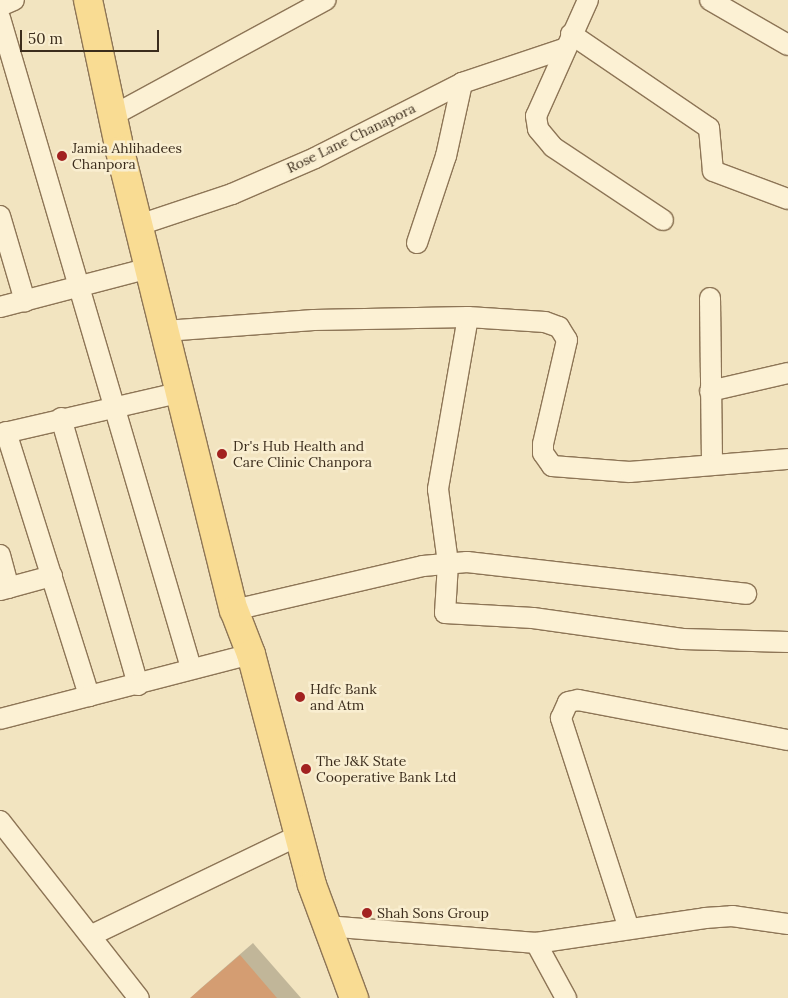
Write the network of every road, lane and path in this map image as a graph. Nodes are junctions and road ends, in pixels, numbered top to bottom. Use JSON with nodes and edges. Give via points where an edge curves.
{"nodes":[{"id":1,"x":14,"y":0,"type":"edge"},
{"id":2,"x":88,"y":0,"type":"edge"},
{"id":3,"x":326,"y":0,"type":"edge"},
{"id":4,"x":588,"y":0,"type":"edge"},
{"id":5,"x":710,"y":0,"type":"edge"},
{"id":6,"x":0,"y":6,"type":"edge"},
{"id":7,"x":0,"y":18,"type":"edge"},
{"id":8,"x":567,"y":42,"type":"junction"},
{"id":9,"x":788,"y":45,"type":"edge"},
{"id":10,"x":462,"y":83,"type":"junction"},
{"id":11,"x":112,"y":116,"type":"junction"},
{"id":12,"x":788,"y":199,"type":"edge"},
{"id":13,"x":0,"y":216,"type":"edge"},
{"id":14,"x":663,"y":220,"type":"dead end"},
{"id":15,"x":139,"y":225,"type":"junction"},
{"id":16,"x":417,"y":243,"type":"dead end"},
{"id":17,"x":150,"y":268,"type":"junction"},
{"id":18,"x":81,"y":286,"type":"junction"},
{"id":19,"x":710,"y":298,"type":"dead end"},
{"id":20,"x":25,"y":302,"type":"junction"},
{"id":21,"x":0,"y":307,"type":"edge"},
{"id":22,"x":468,"y":317,"type":"junction"},
{"id":23,"x":165,"y":331,"type":"junction"},
{"id":24,"x":788,"y":373,"type":"edge"},
{"id":25,"x":710,"y":391,"type":"junction"},
{"id":26,"x":182,"y":392,"type":"junction"},
{"id":27,"x":116,"y":404,"type":"junction"},
{"id":28,"x":61,"y":418,"type":"junction"},
{"id":29,"x":3,"y":433,"type":"edge"},
{"id":30,"x":788,"y":459,"type":"edge"},
{"id":31,"x":712,"y":465,"type":"junction"},
{"id":32,"x":0,"y":555,"type":"edge"},
{"id":33,"x":448,"y":563,"type":"junction"},
{"id":34,"x":52,"y":576,"type":"junction"},
{"id":35,"x":4,"y":589,"type":"edge"},
{"id":36,"x":746,"y":594,"type":"dead end"},
{"id":37,"x":234,"y":610,"type":"junction"},
{"id":38,"x":788,"y":642,"type":"edge"},
{"id":39,"x":251,"y":654,"type":"junction"},
{"id":40,"x":191,"y":668,"type":"junction"},
{"id":41,"x":138,"y":685,"type":"junction"},
{"id":42,"x":89,"y":696,"type":"junction"},
{"id":43,"x":0,"y":719,"type":"edge"},
{"id":44,"x":788,"y":740,"type":"edge"},
{"id":45,"x":0,"y":821,"type":"edge"},
{"id":46,"x":300,"y":834,"type":"junction"},
{"id":47,"x":788,"y":924,"type":"edge"},
{"id":48,"x":326,"y":926,"type":"junction"},
{"id":49,"x":629,"y":929,"type":"junction"},
{"id":50,"x":92,"y":935,"type":"junction"},
{"id":51,"x":536,"y":943,"type":"junction"},
{"id":52,"x":139,"y":998,"type":"edge"},
{"id":53,"x":354,"y":998,"type":"edge"},
{"id":54,"x":566,"y":998,"type":"edge"}],
"edges":[{"from":1,"to":6,"type":"street"},
{"from":2,"to":11,"type":"main road"},
{"from":3,"to":11,"type":"street"},
{"from":4,"to":8,"type":"street"},
{"from":5,"to":9,"type":"street"},
{"from":7,"to":18,"type":"street"},
{"from":8,"to":10,"type":"street","name":"Rose Lane Chanapora"},
{"from":8,"to":12,"type":"street","via":[[710,128],[713,171]]},
{"from":8,"to":14,"type":"street","via":[[536,116],[538,129],[553,147]]},
{"from":10,"to":15,"type":"street","name":"Rose Lane Chanapora","via":[[298,165],[232,194]]},
{"from":10,"to":16,"type":"street","via":[[446,156]]},
{"from":11,"to":15,"type":"main road"},
{"from":13,"to":20,"type":"street"},
{"from":15,"to":17,"type":"main road"},
{"from":17,"to":18,"type":"street"},
{"from":17,"to":23,"type":"main road"},
{"from":18,"to":20,"type":"street"},
{"from":18,"to":27,"type":"street"},
{"from":19,"to":25,"type":"street"},
{"from":20,"to":21,"type":"street"},
{"from":22,"to":23,"type":"street","via":[[314,320]]},
{"from":22,"to":31,"type":"street","via":[[545,322],[565,332],[543,444],[545,460],[552,466],[630,472]]},
{"from":22,"to":33,"type":"street","via":[[438,489]]},
{"from":23,"to":26,"type":"main road"},
{"from":24,"to":25,"type":"street"},
{"from":25,"to":31,"type":"street"},
{"from":26,"to":27,"type":"street"},
{"from":26,"to":37,"type":"main road"},
{"from":27,"to":28,"type":"street"},
{"from":27,"to":40,"type":"street"},
{"from":28,"to":29,"type":"street"},
{"from":28,"to":41,"type":"street"},
{"from":29,"to":34,"type":"street"},
{"from":30,"to":31,"type":"street"},
{"from":32,"to":35,"type":"street"},
{"from":33,"to":36,"type":"street","via":[[492,564]]},
{"from":33,"to":37,"type":"street"},
{"from":33,"to":38,"type":"street","via":[[443,609],[448,616],[533,618],[683,639]]},
{"from":34,"to":35,"type":"street"},
{"from":34,"to":42,"type":"street"},
{"from":37,"to":39,"type":"main road"},
{"from":39,"to":40,"type":"street"},
{"from":39,"to":46,"type":"main road"},
{"from":40,"to":41,"type":"street"},
{"from":41,"to":42,"type":"street"},
{"from":42,"to":43,"type":"street"},
{"from":44,"to":49,"type":"street","via":[[578,700],[568,702],[561,709]]},
{"from":45,"to":50,"type":"street"},
{"from":46,"to":48,"type":"main road"},
{"from":46,"to":50,"type":"street"},
{"from":47,"to":49,"type":"street","via":[[732,916]]},
{"from":48,"to":51,"type":"street"},
{"from":48,"to":53,"type":"main road"},
{"from":49,"to":51,"type":"street"},
{"from":50,"to":52,"type":"street"},
{"from":51,"to":54,"type":"street"}]}
